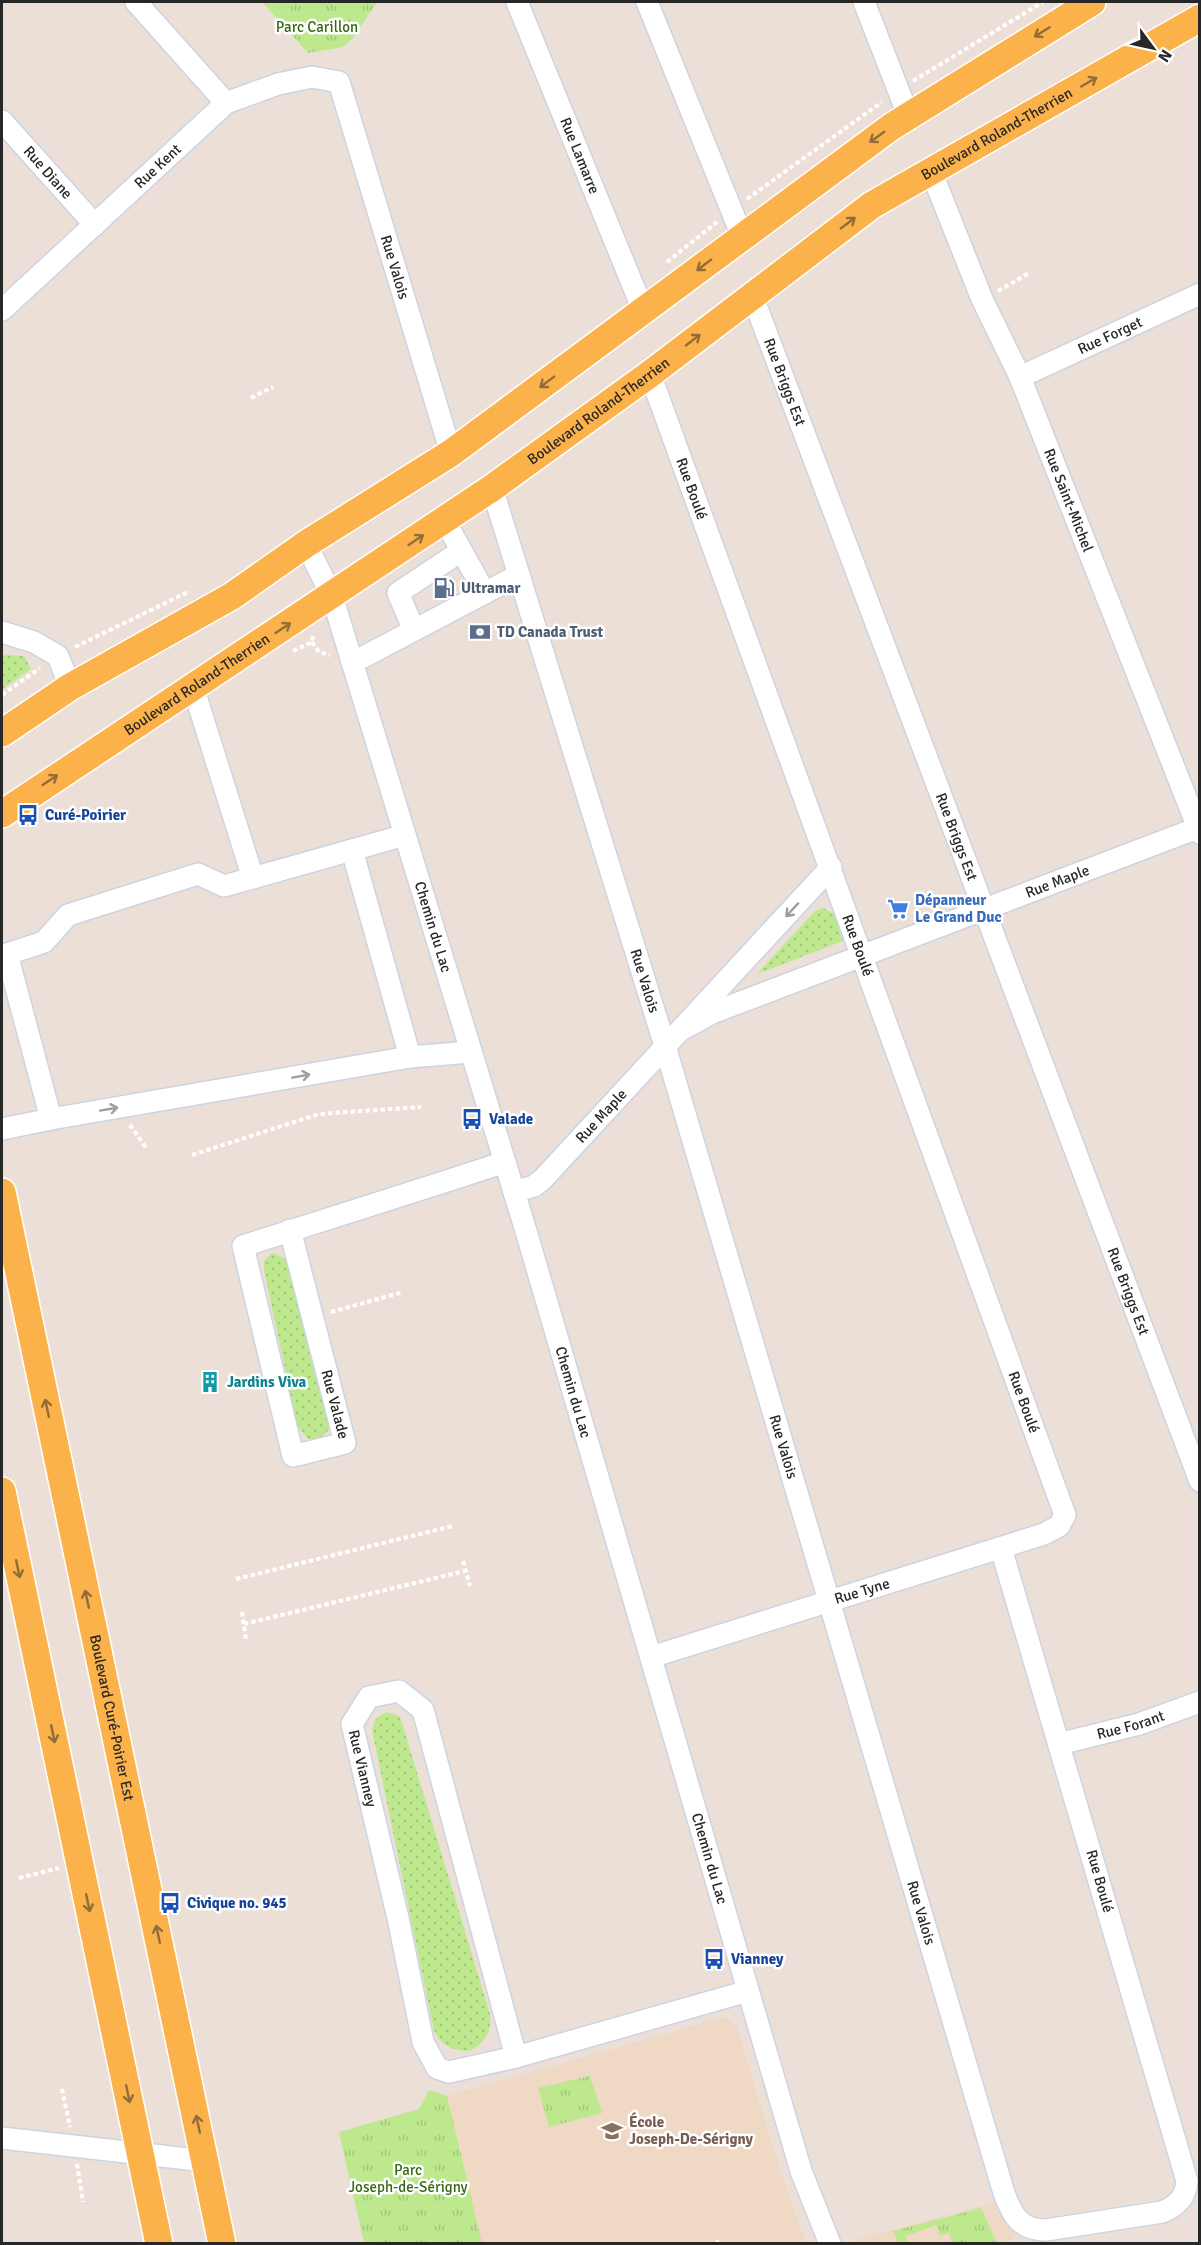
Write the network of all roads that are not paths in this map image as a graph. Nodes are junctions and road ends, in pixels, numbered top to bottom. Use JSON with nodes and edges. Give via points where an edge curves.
{"nodes":[{"id":1,"x":136,"y":2,"type":"edge"},
{"id":2,"x":517,"y":2,"type":"edge"},
{"id":3,"x":646,"y":2,"type":"edge"},
{"id":4,"x":864,"y":2,"type":"edge"},
{"id":5,"x":1092,"y":2,"type":"edge"},
{"id":6,"x":1200,"y":18,"type":"edge"},
{"id":7,"x":339,"y":82,"type":"joint"},
{"id":8,"x":226,"y":103,"type":"junction"},
{"id":9,"x":908,"y":115,"type":"junction"},
{"id":10,"x":2,"y":121,"type":"edge"},
{"id":11,"x":931,"y":171,"type":"junction"},
{"id":12,"x":95,"y":225,"type":"junction"},
{"id":13,"x":742,"y":236,"type":"junction"},
{"id":14,"x":752,"y":294,"type":"junction"},
{"id":15,"x":1200,"y":294,"type":"edge"},
{"id":16,"x":639,"y":299,"type":"junction"},
{"id":17,"x":2,"y":310,"type":"edge"},
{"id":18,"x":650,"y":374,"type":"junction"},
{"id":19,"x":1020,"y":377,"type":"junction"},
{"id":20,"x":451,"y":453,"type":"junction"},
{"id":21,"x":492,"y":489,"type":"junction"},
{"id":22,"x":445,"y":520,"type":"junction"},
{"id":23,"x":306,"y":544,"type":"junction"},
{"id":24,"x":461,"y":551,"type":"junction"},
{"id":25,"x":386,"y":560,"type":"junction"},
{"id":26,"x":519,"y":575,"type":"junction"},
{"id":27,"x":398,"y":593,"type":"junction"},
{"id":28,"x":485,"y":593,"type":"junction"},
{"id":29,"x":332,"y":596,"type":"junction"},
{"id":30,"x":414,"y":630,"type":"junction"},
{"id":31,"x":2,"y":632,"type":"edge"},
{"id":32,"x":352,"y":663,"type":"junction"},
{"id":33,"x":70,"y":687,"type":"junction"},
{"id":34,"x":193,"y":687,"type":"junction"},
{"id":35,"x":2,"y":733,"type":"edge"},
{"id":36,"x":2,"y":814,"type":"edge"},
{"id":37,"x":1199,"y":829,"type":"edge"},
{"id":38,"x":405,"y":836,"type":"junction"},
{"id":39,"x":352,"y":850,"type":"junction"},
{"id":40,"x":831,"y":867,"type":"junction"},
{"id":41,"x":253,"y":878,"type":"junction"},
{"id":42,"x":984,"y":909,"type":"junction"},
{"id":43,"x":863,"y":956,"type":"junction"},
{"id":44,"x":681,"y":1030,"type":"junction"},
{"id":45,"x":665,"y":1046,"type":"junction"},
{"id":46,"x":471,"y":1052,"type":"junction"},
{"id":47,"x":410,"y":1057,"type":"junction"},
{"id":48,"x":51,"y":1119,"type":"junction"},
{"id":49,"x":2,"y":1129,"type":"edge"},
{"id":50,"x":505,"y":1162,"type":"junction"},
{"id":51,"x":2,"y":1192,"type":"edge"},
{"id":52,"x":514,"y":1192,"type":"junction"},
{"id":53,"x":290,"y":1230,"type":"junction"},
{"id":54,"x":1200,"y":1480,"type":"edge"},
{"id":55,"x":2,"y":1494,"type":"edge"},
{"id":56,"x":1065,"y":1515,"type":"joint"},
{"id":57,"x":1001,"y":1548,"type":"junction"},
{"id":58,"x":829,"y":1601,"type":"junction"},
{"id":59,"x":651,"y":1658,"type":"junction"},
{"id":60,"x":1200,"y":1702,"type":"edge"},
{"id":61,"x":1059,"y":1744,"type":"junction"},
{"id":62,"x":748,"y":1991,"type":"junction"},
{"id":63,"x":516,"y":2057,"type":"junction"},
{"id":64,"x":2,"y":2138,"type":"edge"},
{"id":65,"x":141,"y":2154,"type":"junction"},
{"id":66,"x":206,"y":2161,"type":"junction"},
{"id":67,"x":1187,"y":2181,"type":"joint"},
{"id":68,"x":159,"y":2244,"type":"edge"},
{"id":69,"x":222,"y":2244,"type":"edge"},
{"id":70,"x":830,"y":2244,"type":"edge"}],
"edges":[{"from":1,"to":8,"type":"street"},
{"from":2,"to":16,"type":"street","name":"Rue Lamarre"},
{"from":3,"to":13,"type":"street"},
{"from":4,"to":9,"type":"street"},
{"from":5,"to":9,"type":"main road","one_way":true},
{"from":11,"to":6,"type":"main road","name":"Boulevard Roland-Therrien","one_way":true},
{"from":7,"to":8,"type":"street","name":"Rue Kent","via":[[312,77],[278,84]]},
{"from":7,"to":20,"type":"street","name":"Rue Valois"},
{"from":8,"to":12,"type":"street","name":"Rue Kent"},
{"from":9,"to":13,"type":"main road","one_way":true},
{"from":10,"to":12,"type":"street","name":"Rue Diane"},
{"from":14,"to":11,"type":"main road","name":"Boulevard Roland-Therrien","one_way":true,"via":[[872,205]]},
{"from":11,"to":19,"type":"street","name":"Rue Saint-Michel","via":[[982,299]]},
{"from":12,"to":17,"type":"street","name":"Rue Kent"},
{"from":13,"to":16,"type":"main road","one_way":true},
{"from":18,"to":14,"type":"main road","name":"Boulevard Roland-Therrien","one_way":true},
{"from":14,"to":42,"type":"street","name":"Rue Briggs Est"},
{"from":15,"to":19,"type":"street","name":"Rue Forget"},
{"from":16,"to":20,"type":"main road","one_way":true},
{"from":18,"to":21,"type":"main road","name":"Boulevard Roland-Therrien"},
{"from":18,"to":40,"type":"street","name":"Rue Boulé"},
{"from":19,"to":37,"type":"street","name":"Rue Saint-Michel"},
{"from":20,"to":23,"type":"main road"},
{"from":21,"to":22,"type":"main road","name":"Boulevard Roland-Therrien"},
{"from":21,"to":26,"type":"street","name":"Rue Valois"},
{"from":22,"to":24,"type":"street"},
{"from":25,"to":22,"type":"main road","name":"Boulevard Roland-Therrien","one_way":true},
{"from":23,"to":29,"type":"street","name":"Chemin du Lac"},
{"from":23,"to":33,"type":"main road","via":[[232,596]]},
{"from":24,"to":27,"type":"street"},
{"from":24,"to":28,"type":"street"},
{"from":25,"to":27,"type":"street"},
{"from":25,"to":29,"type":"main road","name":"Boulevard Roland-Therrien"},
{"from":26,"to":28,"type":"street"},
{"from":26,"to":45,"type":"street","name":"Rue Valois"},
{"from":27,"to":30,"type":"street"},
{"from":28,"to":30,"type":"street"},
{"from":29,"to":32,"type":"street","name":"Chemin du Lac"},
{"from":34,"to":29,"type":"main road","name":"Boulevard Roland-Therrien","one_way":true},
{"from":30,"to":32,"type":"street"},
{"from":31,"to":33,"type":"street","via":[[34,642],[58,656]]},
{"from":32,"to":38,"type":"street","name":"Chemin du Lac"},
{"from":33,"to":35,"type":"main road"},
{"from":36,"to":34,"type":"main road","name":"Boulevard Roland-Therrien","one_way":true},
{"from":34,"to":41,"type":"street"},
{"from":37,"to":42,"type":"street","name":"Rue Maple"},
{"from":38,"to":39,"type":"street"},
{"from":38,"to":46,"type":"street","name":"Chemin du Lac"},
{"from":39,"to":41,"type":"street"},
{"from":39,"to":47,"type":"street"},
{"from":40,"to":43,"type":"street","name":"Rue Boulé"},
{"from":40,"to":44,"type":"street","name":"Rue Maple","one_way":true},
{"from":41,"to":48,"type":"street","via":[[224,886],[198,874],[68,915],[44,942],[7,954]]},
{"from":42,"to":43,"type":"street","name":"Rue Maple"},
{"from":42,"to":54,"type":"street","name":"Rue Briggs Est"},
{"from":43,"to":44,"type":"street","name":"Rue Maple","via":[[698,1019]]},
{"from":43,"to":56,"type":"street","name":"Rue Boulé"},
{"from":44,"to":45,"type":"street","name":"Rue Maple"},
{"from":45,"to":52,"type":"street","name":"Rue Maple","via":[[542,1180]]},
{"from":45,"to":58,"type":"street","name":"Rue Valois"},
{"from":46,"to":47,"type":"street"},
{"from":46,"to":50,"type":"street","name":"Chemin du Lac"},
{"from":48,"to":47,"type":"street","one_way":true},
{"from":48,"to":49,"type":"street"},
{"from":50,"to":52,"type":"street","name":"Chemin du Lac"},
{"from":50,"to":53,"type":"street","name":"Rue Valade"},
{"from":66,"to":51,"type":"main road","name":"Boulevard Curé-Poirier Est","one_way":true},
{"from":52,"to":59,"type":"street","name":"Chemin du Lac"},
{"from":53,"to":53,"type":"street","name":"Rue Valade","via":[[243,1246],[293,1456],[345,1443]]},
{"from":55,"to":65,"type":"main road","one_way":true},
{"from":56,"to":57,"type":"street","name":"Rue Tyne","via":[[1054,1530]]},
{"from":57,"to":58,"type":"street","name":"Rue Tyne"},
{"from":57,"to":61,"type":"street","name":"Rue Boulé"},
{"from":58,"to":59,"type":"street","name":"Rue Tyne"},
{"from":58,"to":67,"type":"street","name":"Rue Valois","via":[[1013,2214],[1025,2227],[1037,2230],[1150,2215],[1178,2204]]},
{"from":59,"to":62,"type":"street","name":"Chemin du Lac"},
{"from":60,"to":61,"type":"street","name":"Rue Forant","via":[[1138,1724]]},
{"from":61,"to":67,"type":"street","name":"Rue Boulé"},
{"from":62,"to":63,"type":"street","name":"Rue Vianney"},
{"from":62,"to":70,"type":"street","name":"Chemin du Lac","via":[[801,2171]]},
{"from":63,"to":63,"type":"street","name":"Rue Vianney","via":[[449,2072],[437,2068],[428,2055],[352,1724],[369,1697],[399,1691],[423,1710]]},
{"from":64,"to":65,"type":"street"},
{"from":65,"to":66,"type":"street"},
{"from":65,"to":68,"type":"main road"},
{"from":66,"to":69,"type":"main road","name":"Boulevard Curé-Poirier Est"}]}
